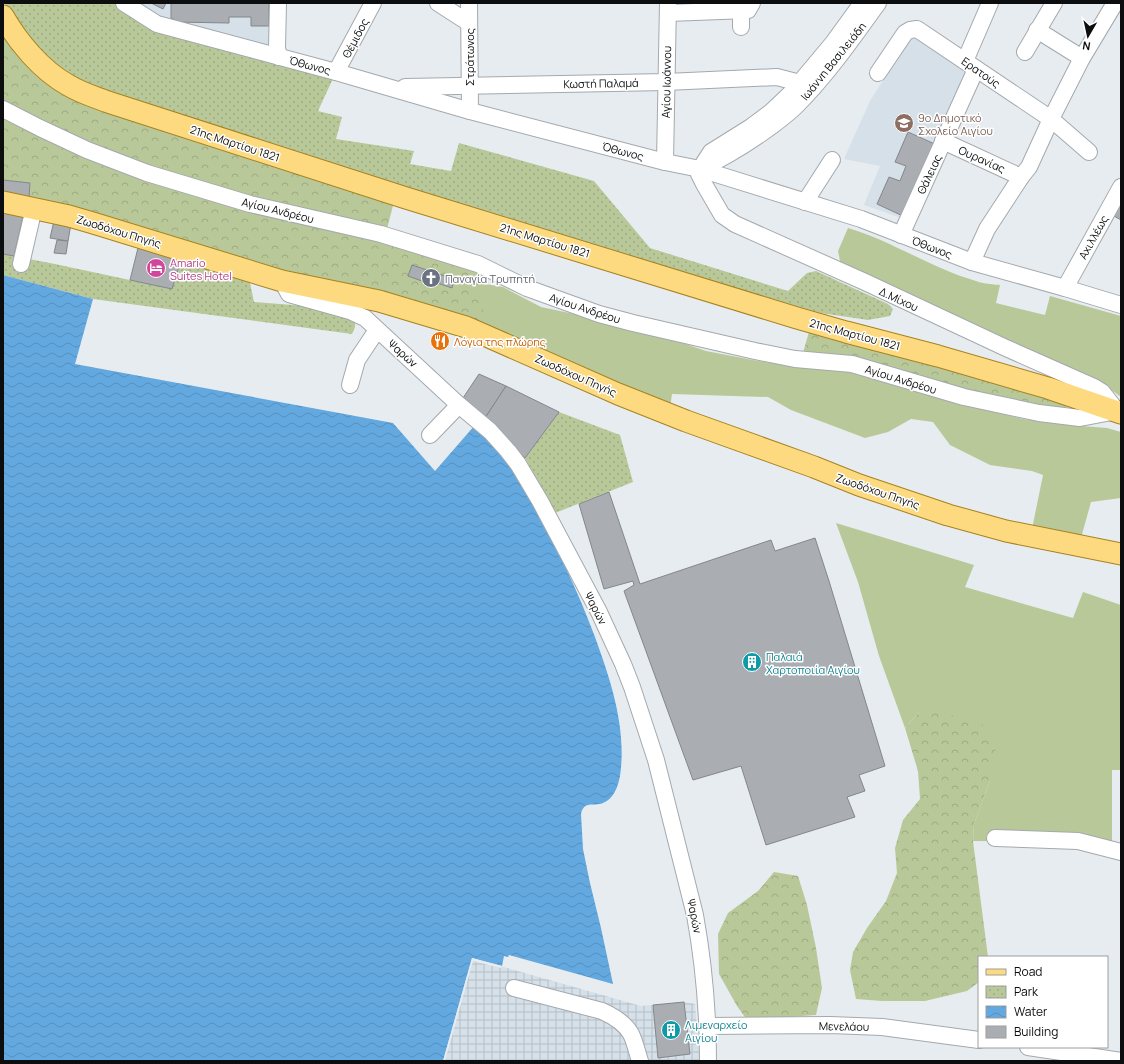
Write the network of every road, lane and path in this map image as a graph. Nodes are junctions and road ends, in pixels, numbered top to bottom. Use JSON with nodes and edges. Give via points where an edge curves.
{"nodes":[{"id":1,"x":124,"y":3,"type":"edge"},
{"id":2,"x":278,"y":3,"type":"edge"},
{"id":3,"x":373,"y":3,"type":"edge"},
{"id":4,"x":438,"y":3,"type":"edge"},
{"id":5,"x":469,"y":3,"type":"edge"},
{"id":6,"x":862,"y":3,"type":"edge"},
{"id":7,"x":878,"y":3,"type":"edge"},
{"id":8,"x":990,"y":3,"type":"edge"},
{"id":9,"x":1054,"y":3,"type":"edge"},
{"id":10,"x":1113,"y":4,"type":"edge"},
{"id":11,"x":746,"y":6,"type":"edge"},
{"id":12,"x":668,"y":8,"type":"edge"},
{"id":13,"x":3,"y":16,"type":"edge"},
{"id":14,"x":469,"y":23,"type":"junction"},
{"id":15,"x":741,"y":27,"type":"dead end"},
{"id":16,"x":1038,"y":30,"type":"junction"},
{"id":17,"x":1025,"y":52,"type":"dead end"},
{"id":18,"x":272,"y":55,"type":"junction"},
{"id":19,"x":1082,"y":58,"type":"junction"},
{"id":20,"x":970,"y":65,"type":"junction"},
{"id":21,"x":336,"y":72,"type":"junction"},
{"id":22,"x":878,"y":73,"type":"dead end"},
{"id":23,"x":666,"y":82,"type":"junction"},
{"id":24,"x":470,"y":86,"type":"junction"},
{"id":25,"x":806,"y":86,"type":"junction"},
{"id":26,"x":388,"y":87,"type":"junction"},
{"id":27,"x":3,"y":109,"type":"edge"},
{"id":28,"x":470,"y":111,"type":"junction"},
{"id":29,"x":1051,"y":119,"type":"junction"},
{"id":30,"x":943,"y":141,"type":"junction"},
{"id":31,"x":1089,"y":152,"type":"dead end"},
{"id":32,"x":832,"y":160,"type":"dead end"},
{"id":33,"x":665,"y":162,"type":"junction"},
{"id":34,"x":700,"y":170,"type":"junction"},
{"id":35,"x":1021,"y":177,"type":"junction"},
{"id":36,"x":1121,"y":187,"type":"edge"},
{"id":37,"x":3,"y":202,"type":"edge"},
{"id":38,"x":805,"y":202,"type":"junction"},
{"id":39,"x":34,"y":208,"type":"junction"},
{"id":40,"x":901,"y":235,"type":"junction"},
{"id":41,"x":972,"y":262,"type":"junction"},
{"id":42,"x":21,"y":264,"type":"dead end"},
{"id":43,"x":282,"y":282,"type":"junction"},
{"id":44,"x":1065,"y":288,"type":"junction"},
{"id":45,"x":1121,"y":305,"type":"edge"},
{"id":46,"x":377,"y":330,"type":"junction"},
{"id":47,"x":350,"y":385,"type":"dead end"},
{"id":48,"x":459,"y":405,"type":"junction"},
{"id":49,"x":1119,"y":412,"type":"edge"},
{"id":50,"x":430,"y":435,"type":"dead end"},
{"id":51,"x":1121,"y":554,"type":"edge"},
{"id":52,"x":995,"y":838,"type":"dead end"},
{"id":53,"x":1121,"y":852,"type":"edge"},
{"id":54,"x":514,"y":988,"type":"dead end"},
{"id":55,"x":708,"y":1026,"type":"junction"},
{"id":56,"x":978,"y":1040,"type":"edge"},
{"id":57,"x":1035,"y":1048,"type":"edge"},
{"id":58,"x":640,"y":1061,"type":"edge"},
{"id":59,"x":708,"y":1061,"type":"edge"},
{"id":60,"x":1121,"y":1061,"type":"edge"}],
"edges":[{"from":1,"to":18,"type":"street","name":"Όθωνος","via":[[157,24]]},
{"from":2,"to":18,"type":"street","via":[[277,48]]},
{"from":3,"to":21,"type":"street","name":"Θέμιδος"},
{"from":4,"to":14,"type":"street"},
{"from":5,"to":14,"type":"street","name":"Στράτωνος"},
{"from":6,"to":25,"type":"street","name":"Ιωάννη Βασιλειάδη"},
{"from":7,"to":25,"type":"street","name":"Ιωάννη Βασιλειάδη","via":[[852,40]]},
{"from":8,"to":20,"type":"street","name":"Θάλειας"},
{"from":9,"to":16,"type":"street"},
{"from":10,"to":19,"type":"street"},
{"from":11,"to":12,"type":"street"},
{"from":11,"to":15,"type":"street"},
{"from":12,"to":23,"type":"street","name":"Αγίου Ιωάννου"},
{"from":13,"to":49,"type":"main road","name":"21ης Μαρτίου 1821","via":[[30,53],[57,78],[85,94],[406,198],[797,318],[1048,388]]},
{"from":14,"to":24,"type":"street","name":"Στράτωνος"},
{"from":16,"to":17,"type":"street"},
{"from":16,"to":19,"type":"street"},
{"from":18,"to":21,"type":"street","name":"Όθωνος"},
{"from":19,"to":29,"type":"street"},
{"from":20,"to":22,"type":"street","name":"Ερατούς","via":[[925,34],[910,30],[904,33]]},
{"from":20,"to":29,"type":"street","name":"Ερατούς"},
{"from":20,"to":30,"type":"street","name":"Θάλειας"},
{"from":21,"to":26,"type":"street","name":"Όθωνος"},
{"from":23,"to":24,"type":"street","name":"Κωστή Παλαμά"},
{"from":23,"to":25,"type":"street","name":"Κωστή Παλαμά","via":[[777,77]]},
{"from":23,"to":33,"type":"street","name":"Αγίου Ιωάννου"},
{"from":24,"to":26,"type":"street","name":"Κωστή Παλαμά"},
{"from":24,"to":28,"type":"street","name":"Στράτωνος"},
{"from":25,"to":34,"type":"street","name":"Ιωάννη Βασιλειάδη","via":[[792,92],[751,127],[711,152]]},
{"from":26,"to":28,"type":"street","name":"Όθωνος"},
{"from":27,"to":49,"type":"street","name":"Αγίου Ανδρέου","via":[[87,150],[147,173],[250,204],[381,234],[478,264],[527,288],[599,314],[795,359],[852,364],[964,397],[1039,413],[1080,418]]},
{"from":28,"to":33,"type":"street","name":"Όθωνος"},
{"from":29,"to":31,"type":"street","name":"Ερατούς"},
{"from":29,"to":35,"type":"street","via":[[1029,167]]},
{"from":30,"to":35,"type":"street","name":"Ουρανίας"},
{"from":30,"to":40,"type":"street","name":"Θάλειας"},
{"from":32,"to":38,"type":"street"},
{"from":33,"to":34,"type":"street","name":"Όθωνος"},
{"from":34,"to":38,"type":"street","name":"Όθωνος"},
{"from":34,"to":49,"type":"street","name":"Δ.Μίχου","via":[[699,174],[722,215],[736,224],[1094,387],[1102,392]]},
{"from":35,"to":41,"type":"street","via":[[987,229]]},
{"from":36,"to":44,"type":"street","name":"Αχιλλέως"},
{"from":37,"to":39,"type":"main road","name":"Ζωοδόχου Πηγής"},
{"from":38,"to":40,"type":"street","name":"Όθωνος","via":[[861,219]]},
{"from":39,"to":42,"type":"street"},
{"from":39,"to":43,"type":"main road","name":"Ζωοδόχου Πηγής","via":[[93,223]]},
{"from":40,"to":41,"type":"street","name":"Όθωνος"},
{"from":41,"to":44,"type":"street","name":"Όθωνος"},
{"from":43,"to":46,"type":"street","name":"Ψαρών","via":[[289,294],[350,311],[365,318]]},
{"from":43,"to":51,"type":"main road","name":"Ζωοδόχου Πηγής","via":[[379,301],[466,327],[686,421],[859,486],[948,515],[1006,531]]},
{"from":44,"to":45,"type":"street","name":"Όθωνος"},
{"from":46,"to":47,"type":"street","via":[[357,360]]},
{"from":46,"to":48,"type":"street","name":"Ψαρών"},
{"from":48,"to":50,"type":"street"},
{"from":48,"to":55,"type":"street","name":"Ψαρών","via":[[490,431],[518,464],[599,612],[623,664],[656,760],[695,915],[705,975]]},
{"from":52,"to":53,"type":"street","via":[[1078,841]]},
{"from":54,"to":58,"type":"street","via":[[602,1011],[614,1017],[630,1034]]},
{"from":55,"to":56,"type":"street","name":"Μενελάου","via":[[882,1027]]},
{"from":55,"to":59,"type":"street","name":"Ψαρών"},
{"from":57,"to":60,"type":"street"}]}
